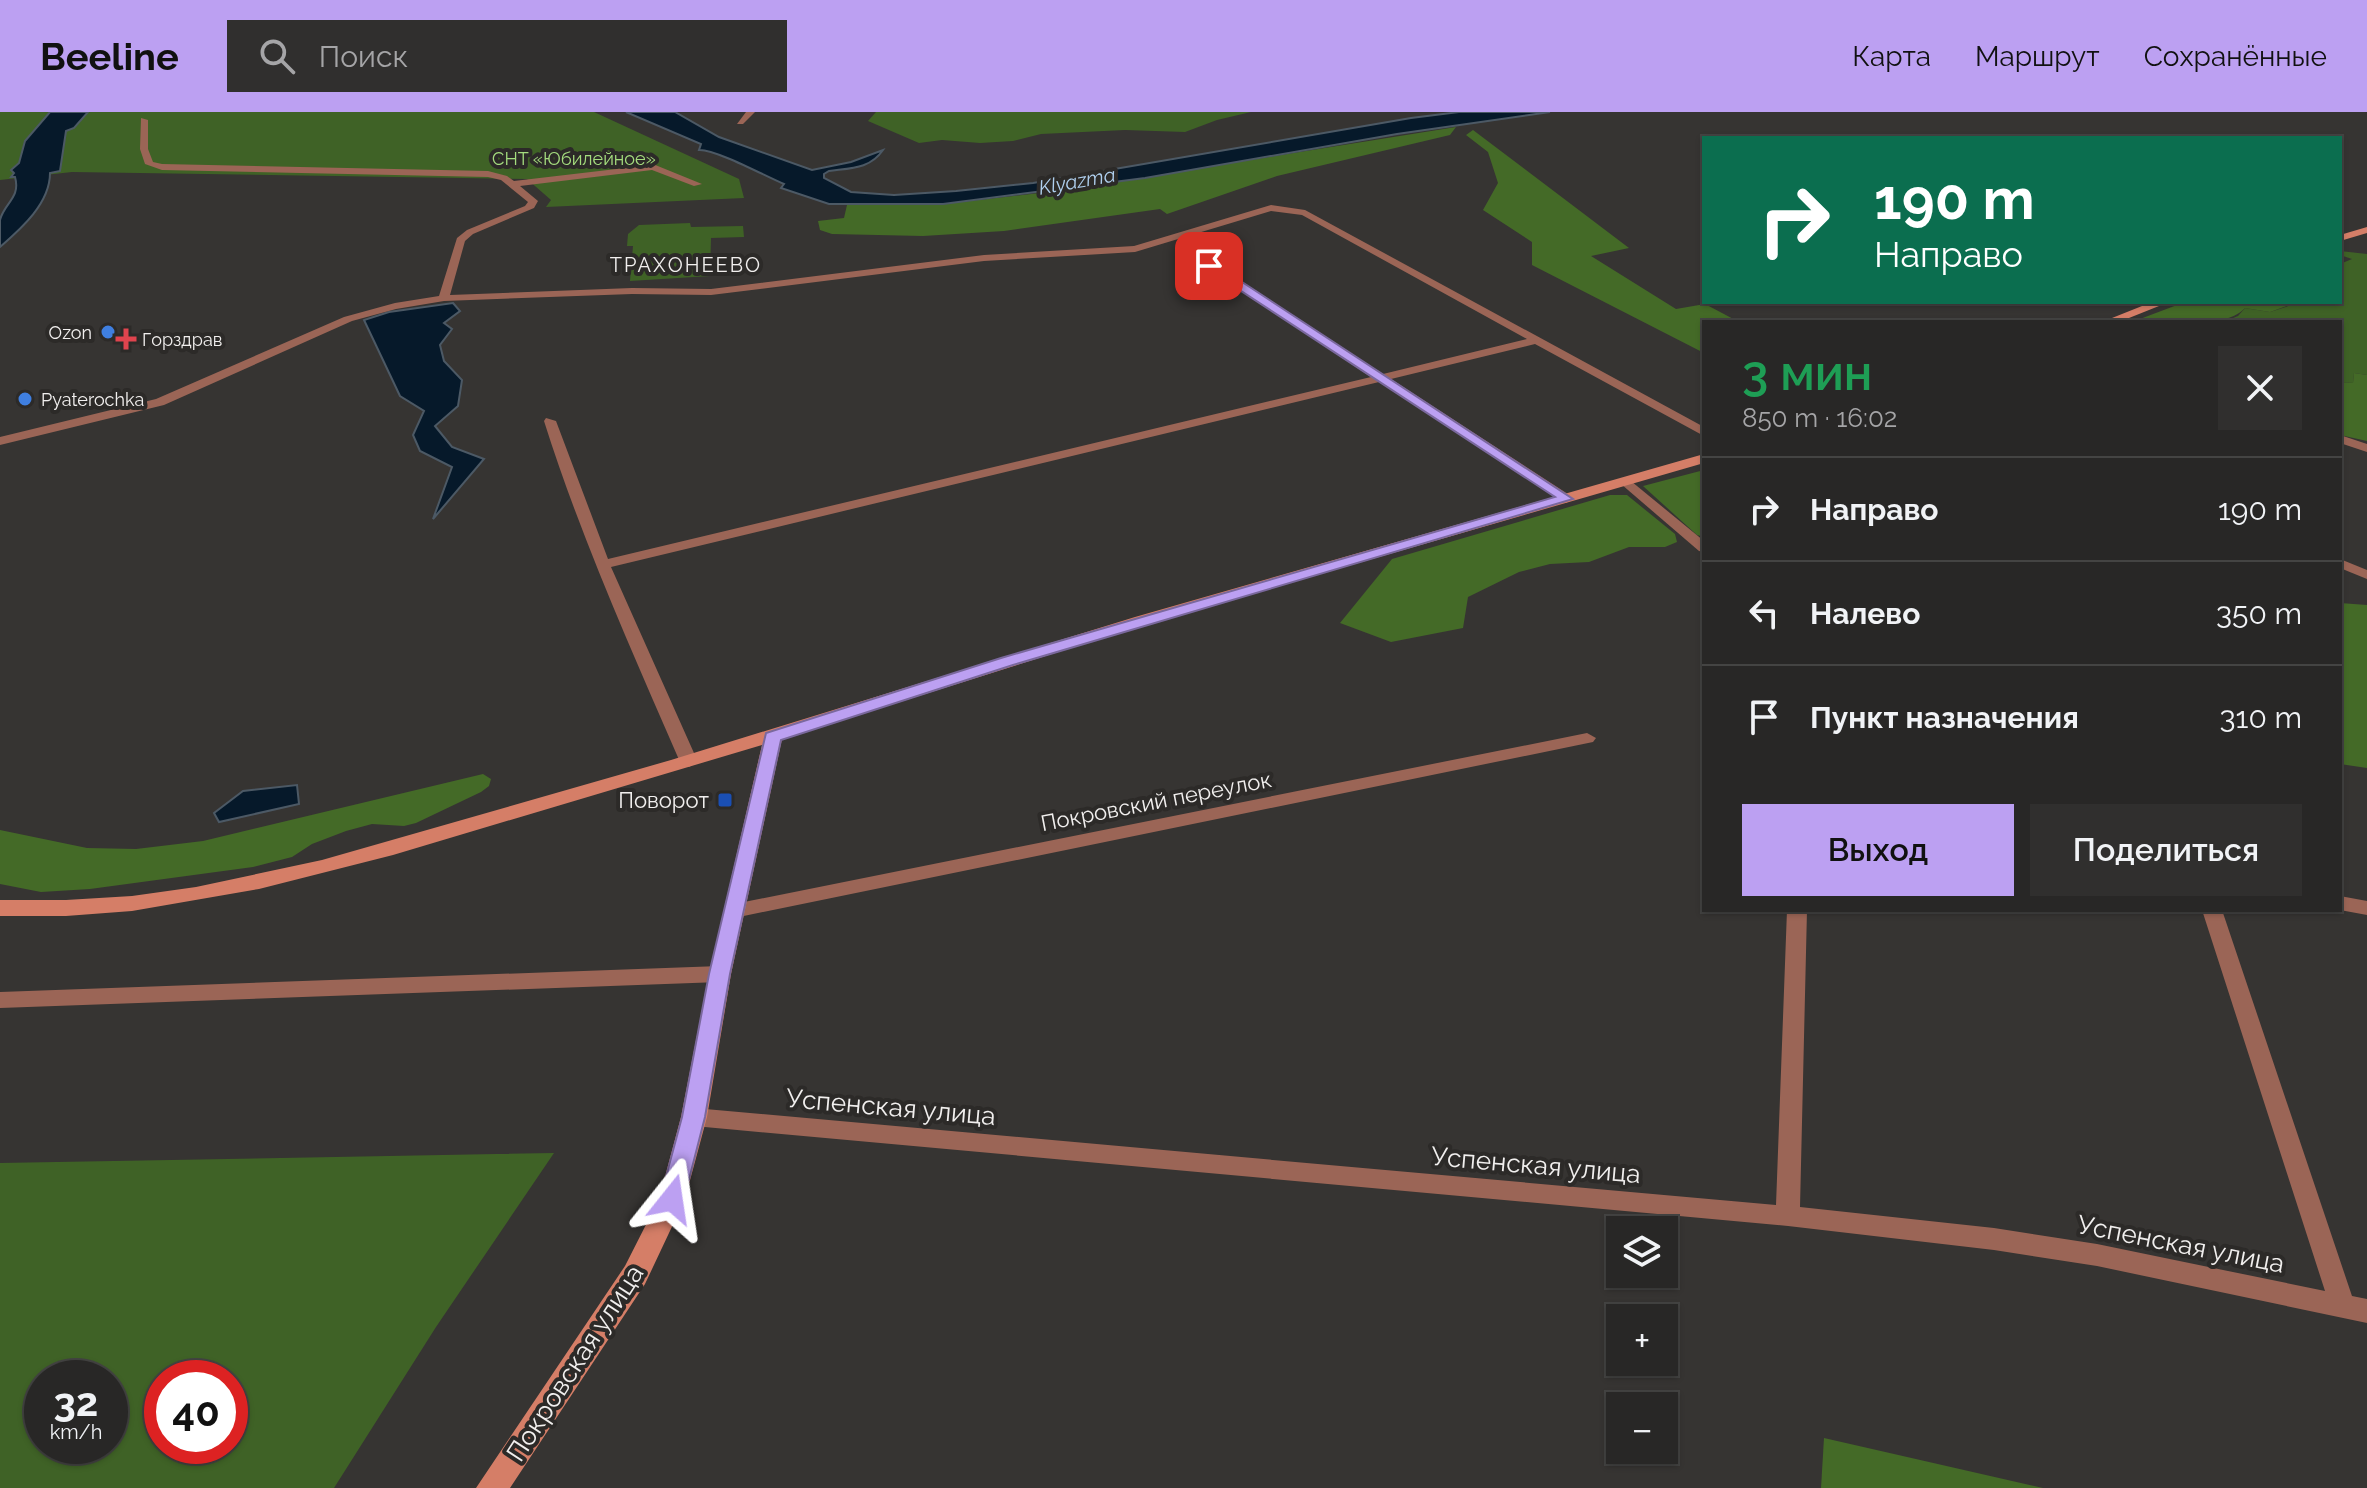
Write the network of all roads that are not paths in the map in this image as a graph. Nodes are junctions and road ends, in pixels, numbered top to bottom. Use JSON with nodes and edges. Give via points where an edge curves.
{"nodes":[{"id":1,"x":751,"y":112,"type":"edge"},
{"id":2,"x":144,"y":120,"type":"dead end"},
{"id":3,"x":740,"y":122,"type":"dead end"},
{"id":4,"x":636,"y":160,"type":"dead end"},
{"id":5,"x":652,"y":167,"type":"junction"},
{"id":6,"x":513,"y":184,"type":"junction"},
{"id":7,"x":697,"y":184,"type":"dead end"},
{"id":8,"x":2367,"y":230,"type":"edge"},
{"id":9,"x":2342,"y":237,"type":"edge"},
{"id":10,"x":1185,"y":249,"type":"dead end"},
{"id":11,"x":444,"y":298,"type":"junction"},
{"id":12,"x":2158,"y":304,"type":"edge"},
{"id":13,"x":2114,"y":320,"type":"edge"},
{"id":14,"x":1538,"y":340,"type":"junction"},
{"id":15,"x":1381,"y":378,"type":"junction"},
{"id":16,"x":550,"y":421,"type":"dead end"},
{"id":17,"x":1702,"y":431,"type":"edge"},
{"id":18,"x":2342,"y":440,"type":"edge"},
{"id":19,"x":0,"y":441,"type":"edge"},
{"id":20,"x":2367,"y":448,"type":"edge"},
{"id":21,"x":1702,"y":459,"type":"edge"},
{"id":22,"x":1626,"y":481,"type":"junction"},
{"id":23,"x":1566,"y":499,"type":"junction"},
{"id":24,"x":1702,"y":546,"type":"edge"},
{"id":25,"x":2342,"y":564,"type":"edge"},
{"id":26,"x":602,"y":565,"type":"junction"},
{"id":27,"x":2367,"y":575,"type":"edge"},
{"id":28,"x":773,"y":737,"type":"junction"},
{"id":29,"x":1587,"y":738,"type":"dead end"},
{"id":30,"x":689,"y":762,"type":"junction"},
{"id":31,"x":2342,"y":903,"type":"edge"},
{"id":32,"x":0,"y":908,"type":"edge"},
{"id":33,"x":2367,"y":908,"type":"edge"},
{"id":34,"x":734,"y":911,"type":"junction"},
{"id":35,"x":1797,"y":912,"type":"edge"},
{"id":36,"x":2213,"y":912,"type":"edge"},
{"id":37,"x":720,"y":974,"type":"junction"},
{"id":38,"x":0,"y":1000,"type":"edge"},
{"id":39,"x":694,"y":1117,"type":"junction"},
{"id":40,"x":1788,"y":1216,"type":"junction"},
{"id":41,"x":2342,"y":1304,"type":"junction"},
{"id":42,"x":2367,"y":1311,"type":"edge"},
{"id":43,"x":492,"y":1488,"type":"edge"}],
"edges":[{"from":1,"to":3,"type":"street"},
{"from":2,"to":6,"type":"street","via":[[149,164],[162,167],[423,170],[488,174]]},
{"from":4,"to":5,"type":"street"},
{"from":5,"to":6,"type":"street"},
{"from":5,"to":7,"type":"street"},
{"from":6,"to":11,"type":"street","via":[[533,201],[529,208],[460,240]]},
{"from":8,"to":9,"type":"main road"},
{"from":10,"to":15,"type":"street"},
{"from":11,"to":14,"type":"street","via":[[711,292],[984,258],[1135,249],[1271,208],[1287,208]]},
{"from":11,"to":19,"type":"street","via":[[348,319],[160,402]]},
{"from":12,"to":13,"type":"main road"},
{"from":14,"to":15,"type":"street"},
{"from":14,"to":17,"type":"street"},
{"from":15,"to":23,"type":"street"},
{"from":15,"to":26,"type":"street"},
{"from":16,"to":26,"type":"street"},
{"from":18,"to":20,"type":"street"},
{"from":21,"to":22,"type":"main road"},
{"from":22,"to":23,"type":"main road"},
{"from":22,"to":24,"type":"street"},
{"from":23,"to":28,"type":"main road","via":[[1007,661]]},
{"from":25,"to":27,"type":"street"},
{"from":26,"to":30,"type":"street"},
{"from":28,"to":30,"type":"main road"},
{"from":28,"to":34,"type":"main road","name":"Покровская улица"},
{"from":29,"to":34,"type":"street","name":"Покровский переулок"},
{"from":30,"to":32,"type":"main road","via":[[249,885],[133,905],[65,911]]},
{"from":31,"to":33,"type":"street"},
{"from":34,"to":37,"type":"main road","name":"Покровская улица"},
{"from":35,"to":40,"type":"street"},
{"from":36,"to":41,"type":"street"},
{"from":37,"to":38,"type":"street"},
{"from":37,"to":39,"type":"main road","name":"Покровская улица"},
{"from":39,"to":40,"type":"street","name":"Успенская улица"},
{"from":39,"to":43,"type":"main road","name":"Покровская улица","via":[[656,1237]]},
{"from":40,"to":41,"type":"street","name":"Успенская улица","via":[[2097,1255]]},
{"from":41,"to":42,"type":"street","name":"Успенская улица"}]}
